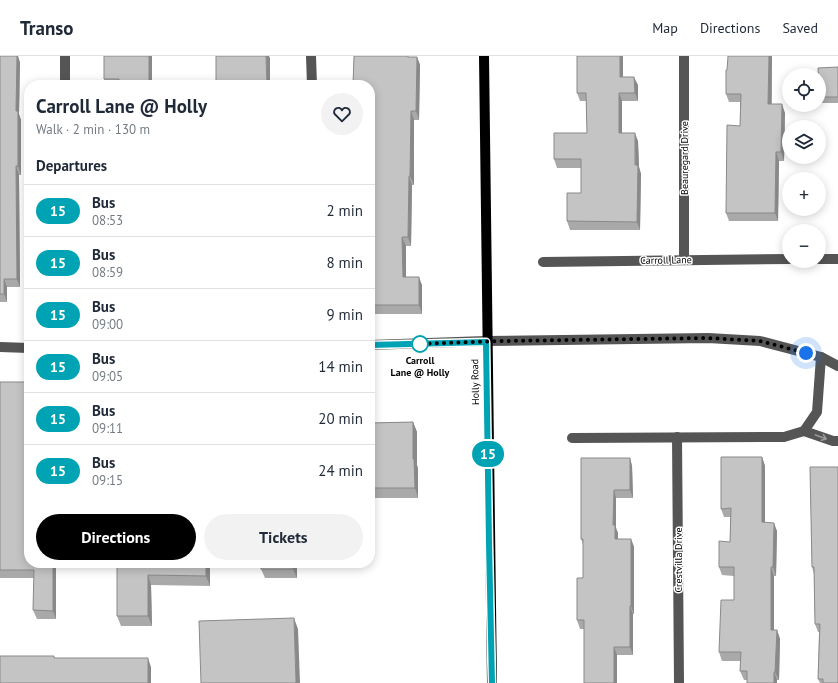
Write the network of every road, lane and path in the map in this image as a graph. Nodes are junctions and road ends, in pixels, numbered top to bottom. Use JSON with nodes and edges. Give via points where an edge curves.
{"nodes":[{"id":1,"x":64,"y":56,"type":"edge"},
{"id":2,"x":311,"y":56,"type":"edge"},
{"id":3,"x":484,"y":56,"type":"edge"},
{"id":4,"x":684,"y":56,"type":"edge"},
{"id":5,"x":65,"y":80,"type":"edge"},
{"id":6,"x":312,"y":80,"type":"edge"},
{"id":7,"x":782,"y":259,"type":"edge"},
{"id":8,"x":826,"y":259,"type":"edge"},
{"id":9,"x":838,"y":259,"type":"edge"},
{"id":10,"x":684,"y":260,"type":"junction"},
{"id":11,"x":543,"y":262,"type":"dead end"},
{"id":12,"x":486,"y":342,"type":"junction"},
{"id":13,"x":375,"y":345,"type":"edge"},
{"id":14,"x":0,"y":348,"type":"edge"},
{"id":15,"x":24,"y":348,"type":"edge"},
{"id":16,"x":821,"y":357,"type":"junction"},
{"id":17,"x":838,"y":366,"type":"edge"},
{"id":18,"x":804,"y":431,"type":"junction"},
{"id":19,"x":572,"y":438,"type":"dead end"},
{"id":20,"x":677,"y":438,"type":"junction"},
{"id":21,"x":838,"y":441,"type":"edge"},
{"id":22,"x":492,"y":683,"type":"edge"},
{"id":23,"x":678,"y":683,"type":"edge"}],
"edges":[{"from":1,"to":5,"type":"street"},
{"from":2,"to":6,"type":"street"},
{"from":3,"to":12,"type":"main road","name":"Holly Road"},
{"from":4,"to":10,"type":"street","name":"Beauregard Drive"},
{"from":7,"to":10,"type":"street","name":"Carroll Lane"},
{"from":8,"to":9,"type":"street"},
{"from":10,"to":11,"type":"street","name":"Carroll Lane"},
{"from":12,"to":13,"type":"street"},
{"from":12,"to":16,"type":"street","via":[[716,339],[760,341]]},
{"from":12,"to":22,"type":"main road","name":"Holly Road"},
{"from":14,"to":15,"type":"street"},
{"from":16,"to":17,"type":"street"},
{"from":16,"to":18,"type":"street","via":[[817,412]]},
{"from":18,"to":20,"type":"street","via":[[784,437]]},
{"from":18,"to":21,"type":"street","one_way":true},
{"from":19,"to":20,"type":"street"},
{"from":20,"to":23,"type":"street","name":"Crestvilla Drive"}]}
